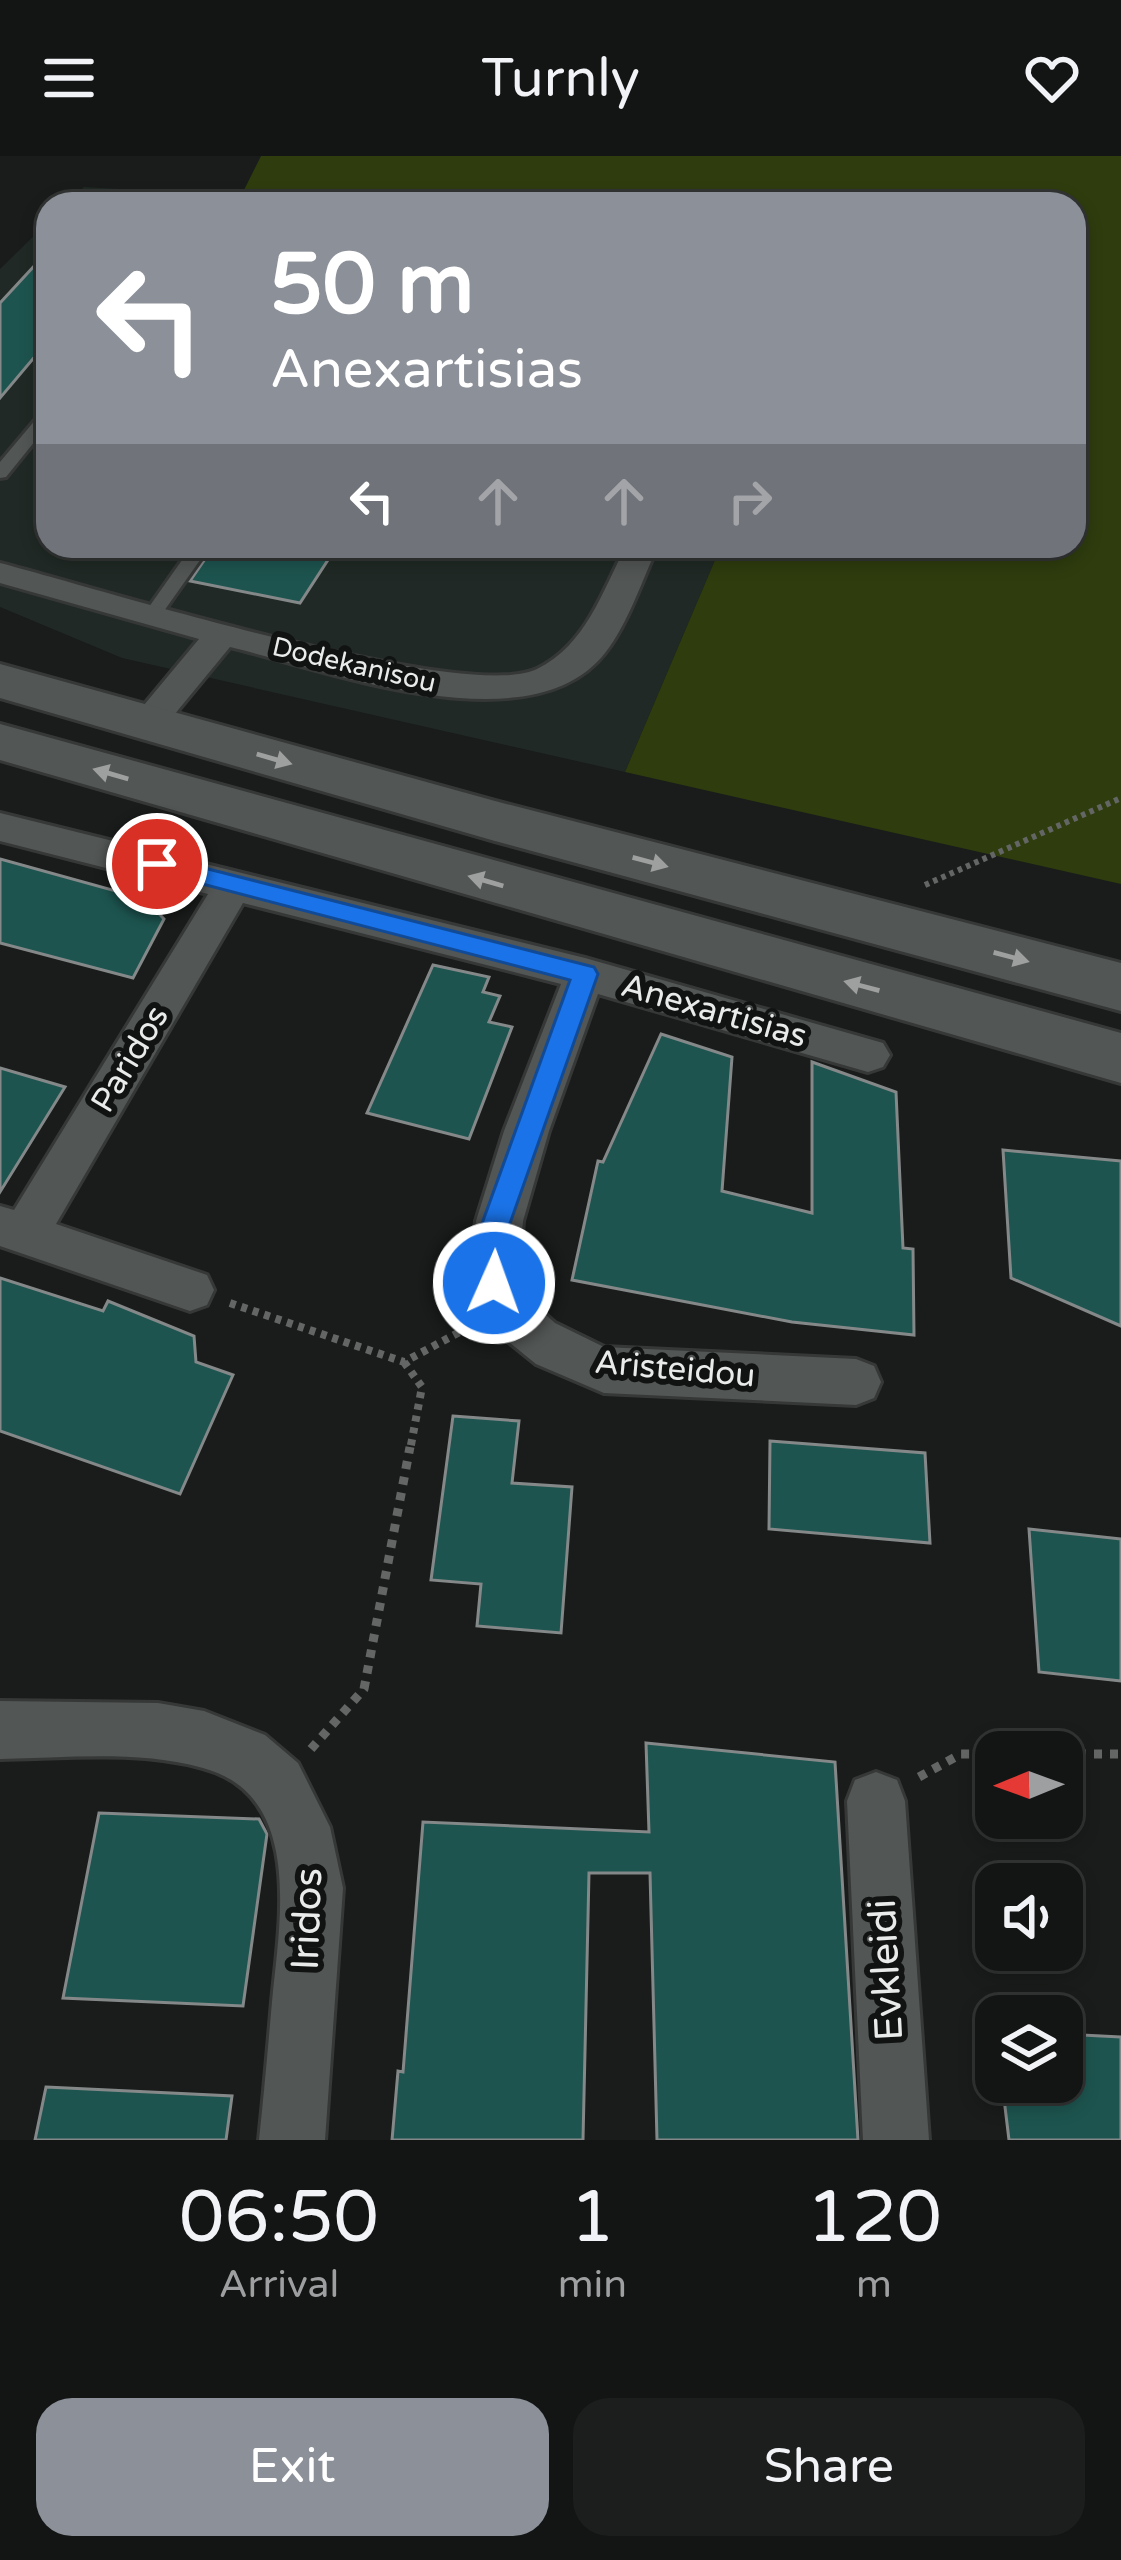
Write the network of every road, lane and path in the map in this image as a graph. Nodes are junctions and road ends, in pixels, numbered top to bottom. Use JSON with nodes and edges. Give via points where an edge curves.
{"nodes":[{"id":1,"x":36,"y":435,"type":"edge"},
{"id":2,"x":0,"y":473,"type":"edge"},
{"id":3,"x":192,"y":558,"type":"edge"},
{"id":4,"x":636,"y":558,"type":"edge"},
{"id":5,"x":0,"y":573,"type":"edge"},
{"id":6,"x":152,"y":614,"type":"junction"},
{"id":7,"x":221,"y":634,"type":"junction"},
{"id":8,"x":0,"y":681,"type":"edge"},
{"id":9,"x":147,"y":723,"type":"junction"},
{"id":10,"x":0,"y":742,"type":"edge"},
{"id":11,"x":1121,"y":798,"type":"edge"},
{"id":12,"x":0,"y":827,"type":"edge"},
{"id":13,"x":235,"y":883,"type":"junction"},
{"id":14,"x":857,"y":915,"type":"junction"},
{"id":15,"x":585,"y":974,"type":"junction"},
{"id":16,"x":1121,"y":987,"type":"edge"},
{"id":17,"x":868,"y":1055,"type":"dead end"},
{"id":18,"x":1121,"y":1058,"type":"edge"},
{"id":19,"x":13,"y":1230,"type":"edge"},
{"id":20,"x":190,"y":1290,"type":"joint"},
{"id":21,"x":506,"y":1307,"type":"junction"},
{"id":22,"x":404,"y":1362,"type":"junction"},
{"id":23,"x":856,"y":1382,"type":"dead end"},
{"id":24,"x":0,"y":1730,"type":"edge"},
{"id":25,"x":975,"y":1754,"type":"edge"},
{"id":26,"x":1083,"y":1754,"type":"edge"},
{"id":27,"x":1121,"y":1754,"type":"edge"},
{"id":28,"x":281,"y":1785,"type":"junction"},
{"id":29,"x":876,"y":1801,"type":"joint"},
{"id":30,"x":292,"y":2140,"type":"edge"},
{"id":31,"x":896,"y":2140,"type":"edge"}],
"edges":[{"from":1,"to":2,"type":"lane"},
{"from":3,"to":6,"type":"lane"},
{"from":4,"to":7,"type":"street","name":"Dodekanisou","via":[[591,648],[527,686],[448,687]]},
{"from":5,"to":6,"type":"street","name":"Dodekanisou"},
{"from":6,"to":7,"type":"street","name":"Dodekanisou"},
{"from":7,"to":9,"type":"street"},
{"from":8,"to":9,"type":"main road"},
{"from":9,"to":14,"type":"main road","one_way":true},
{"from":18,"to":10,"type":"main road","one_way":true},
{"from":11,"to":14,"type":"path"},
{"from":12,"to":13,"type":"street","name":"Anexartisias"},
{"from":13,"to":15,"type":"street","name":"Anexartisias"},
{"from":13,"to":19,"type":"street","name":"Paridos"},
{"from":14,"to":16,"type":"main road","one_way":true},
{"from":15,"to":17,"type":"street","name":"Anexartisias"},
{"from":15,"to":21,"type":"street","via":[[494,1229],[494,1283]]},
{"from":19,"to":20,"type":"street","name":"Paridos"},
{"from":20,"to":22,"type":"path"},
{"from":21,"to":22,"type":"path"},
{"from":21,"to":23,"type":"street","name":"Aristeidou","via":[[530,1335],[604,1370]]},
{"from":22,"to":28,"type":"path","via":[[422,1387],[364,1689]]},
{"from":24,"to":28,"type":"street","name":"Iridos","via":[[209,1740],[238,1749]]},
{"from":25,"to":29,"type":"path","via":[[961,1754]]},
{"from":26,"to":27,"type":"path"},
{"from":28,"to":30,"type":"street","name":"Iridos","via":[[301,1820],[313,1888]]},
{"from":29,"to":31,"type":"street","name":"Evkleidi"}]}
